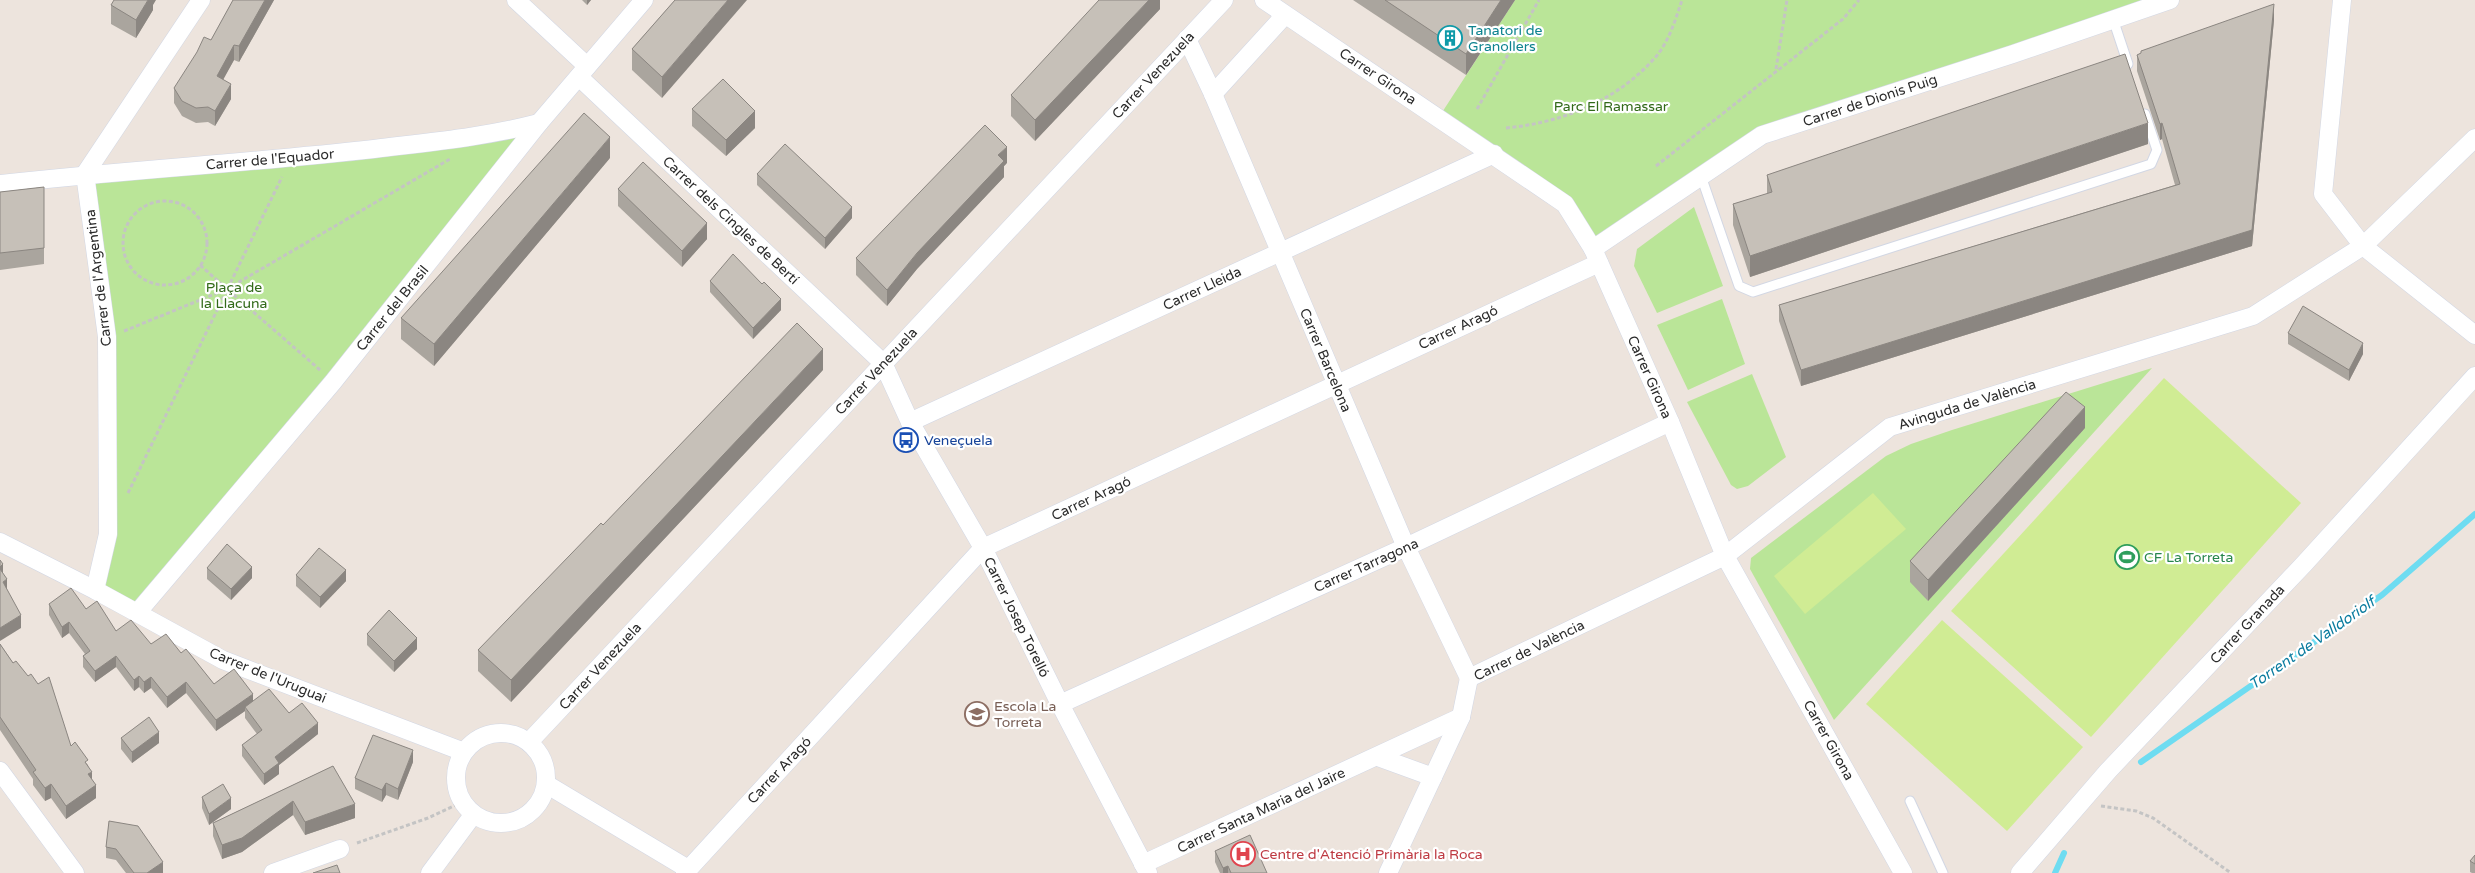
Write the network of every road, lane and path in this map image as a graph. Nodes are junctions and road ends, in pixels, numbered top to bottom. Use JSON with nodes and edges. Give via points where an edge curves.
{"nodes":[{"id":1,"x":201,"y":0,"type":"edge"},
{"id":2,"x":516,"y":0,"type":"edge"},
{"id":3,"x":644,"y":0,"type":"edge"},
{"id":4,"x":1224,"y":0,"type":"edge"},
{"id":5,"x":1264,"y":0,"type":"edge"},
{"id":6,"x":1539,"y":0,"type":"edge"},
{"id":7,"x":1682,"y":0,"type":"edge"},
{"id":8,"x":1787,"y":0,"type":"edge"},
{"id":9,"x":1859,"y":0,"type":"edge"},
{"id":10,"x":2170,"y":0,"type":"edge"},
{"id":11,"x":2341,"y":1,"type":"edge"},
{"id":12,"x":1285,"y":14,"type":"junction"},
{"id":13,"x":2113,"y":20,"type":"junction"},
{"id":14,"x":1187,"y":39,"type":"junction"},
{"id":15,"x":1776,"y":70,"type":"junction"},
{"id":16,"x":583,"y":72,"type":"junction"},
{"id":17,"x":2132,"y":76,"type":"edge"},
{"id":18,"x":1213,"y":94,"type":"junction"},
{"id":19,"x":2141,"y":104,"type":"edge"},
{"id":20,"x":1477,"y":109,"type":"dead end"},
{"id":21,"x":539,"y":123,"type":"junction"},
{"id":22,"x":1506,"y":128,"type":"dead end"},
{"id":23,"x":2475,"y":138,"type":"edge"},
{"id":24,"x":459,"y":154,"type":"dead end"},
{"id":25,"x":1494,"y":154,"type":"junction"},
{"id":26,"x":291,"y":158,"type":"junction"},
{"id":27,"x":1656,"y":166,"type":"dead end"},
{"id":28,"x":86,"y":174,"type":"junction"},
{"id":29,"x":1701,"y":176,"type":"junction"},
{"id":30,"x":0,"y":184,"type":"edge"},
{"id":31,"x":2363,"y":246,"type":"junction"},
{"id":32,"x":1281,"y":252,"type":"junction"},
{"id":33,"x":1596,"y":256,"type":"junction"},
{"id":34,"x":200,"y":265,"type":"junction"},
{"id":35,"x":227,"y":289,"type":"junction"},
{"id":36,"x":2475,"y":335,"type":"edge"},
{"id":37,"x":107,"y":338,"type":"junction"},
{"id":38,"x":883,"y":363,"type":"junction"},
{"id":39,"x":2475,"y":376,"type":"edge"},
{"id":40,"x":333,"y":382,"type":"junction"},
{"id":41,"x":1336,"y":383,"type":"junction"},
{"id":42,"x":910,"y":422,"type":"junction"},
{"id":43,"x":1670,"y":422,"type":"junction"},
{"id":44,"x":125,"y":499,"type":"dead end"},
{"id":45,"x":0,"y":542,"type":"edge"},
{"id":46,"x":1406,"y":547,"type":"junction"},
{"id":47,"x":983,"y":548,"type":"junction"},
{"id":48,"x":1725,"y":556,"type":"junction"},
{"id":49,"x":95,"y":590,"type":"junction"},
{"id":50,"x":137,"y":613,"type":"junction"},
{"id":51,"x":1469,"y":678,"type":"junction"},
{"id":52,"x":1060,"y":704,"type":"junction"},
{"id":53,"x":1461,"y":717,"type":"junction"},
{"id":54,"x":529,"y":742,"type":"junction"},
{"id":55,"x":464,"y":752,"type":"junction"},
{"id":56,"x":1378,"y":757,"type":"junction"},
{"id":57,"x":0,"y":770,"type":"edge"},
{"id":58,"x":1433,"y":777,"type":"junction"},
{"id":59,"x":546,"y":784,"type":"junction"},
{"id":60,"x":1910,"y":801,"type":"dead end"},
{"id":61,"x":2081,"y":803,"type":"junction"},
{"id":62,"x":468,"y":809,"type":"junction"},
{"id":63,"x":340,"y":849,"type":"joint"},
{"id":64,"x":1146,"y":868,"type":"edge"},
{"id":65,"x":686,"y":871,"type":"edge"},
{"id":66,"x":75,"y":873,"type":"edge"},
{"id":67,"x":273,"y":873,"type":"edge"},
{"id":68,"x":430,"y":873,"type":"edge"},
{"id":69,"x":1388,"y":873,"type":"edge"},
{"id":70,"x":1903,"y":873,"type":"edge"},
{"id":71,"x":1943,"y":873,"type":"edge"},
{"id":72,"x":2020,"y":873,"type":"edge"},
{"id":73,"x":2231,"y":873,"type":"edge"}],
"edges":[{"from":1,"to":28,"type":"street"},
{"from":2,"to":16,"type":"street","name":"Carrer dels Cingles de Bertí"},
{"from":3,"to":16,"type":"street","name":"Carrer del Brasil"},
{"from":4,"to":14,"type":"street","name":"Carrer Venezuela"},
{"from":5,"to":12,"type":"street","name":"Carrer Girona"},
{"from":6,"to":20,"type":"path"},
{"from":7,"to":22,"type":"path","via":[[1672,31],[1653,61],[1617,91],[1572,115],[1538,125]]},
{"from":8,"to":15,"type":"path"},
{"from":9,"to":15,"type":"path","via":[[1843,19]]},
{"from":10,"to":13,"type":"street","name":"Carrer de Dionis Puig"},
{"from":11,"to":31,"type":"street","via":[[2323,194]]},
{"from":12,"to":18,"type":"street"},
{"from":12,"to":25,"type":"street","name":"Carrer Girona"},
{"from":13,"to":17,"type":"lane"},
{"from":13,"to":29,"type":"street","name":"Carrer de Dionis Puig","via":[[1762,135]]},
{"from":14,"to":18,"type":"street","name":"Carrer Barcelona"},
{"from":14,"to":38,"type":"street","name":"Carrer Venezuela"},
{"from":15,"to":27,"type":"path"},
{"from":16,"to":21,"type":"street","name":"Carrer del Brasil"},
{"from":16,"to":38,"type":"street","name":"Carrer dels Cingles de Bertí"},
{"from":18,"to":32,"type":"street","name":"Carrer Barcelona"},
{"from":19,"to":29,"type":"lane","via":[[2157,150],[2151,164],[1753,292],[1739,286]]},
{"from":21,"to":26,"type":"street","name":"Carrer de l'Equador","via":[[494,134]]},
{"from":21,"to":40,"type":"street","name":"Carrer del Brasil"},
{"from":23,"to":31,"type":"street","name":"Avinguda de València"},
{"from":24,"to":35,"type":"path"},
{"from":25,"to":32,"type":"street","name":"Carrer Lleida"},
{"from":25,"to":33,"type":"street","name":"Carrer Girona","via":[[1565,204]]},
{"from":26,"to":28,"type":"street","name":"Carrer de l'Equador"},
{"from":26,"to":35,"type":"path"},
{"from":28,"to":30,"type":"street","name":"Carrer de l'Equador"},
{"from":28,"to":37,"type":"street","name":"Carrer de l'Argentina"},
{"from":29,"to":33,"type":"street","name":"Carrer de Dionis Puig"},
{"from":31,"to":36,"type":"street"},
{"from":31,"to":48,"type":"street","name":"Avinguda de València","via":[[2253,316],[1890,427]]},
{"from":32,"to":41,"type":"street","name":"Carrer Barcelona"},
{"from":32,"to":42,"type":"street","name":"Carrer Lleida"},
{"from":33,"to":41,"type":"street","name":"Carrer Aragó"},
{"from":33,"to":43,"type":"street","name":"Carrer Girona"},
{"from":34,"to":34,"type":"path","via":[[206,249],[206,234],[191,210],[178,203],[150,204],[133,216],[125,228],[122,242],[125,257],[140,276],[153,283],[182,281]]},
{"from":34,"to":35,"type":"path"},
{"from":35,"to":37,"type":"path"},
{"from":35,"to":40,"type":"path"},
{"from":35,"to":44,"type":"path"},
{"from":37,"to":49,"type":"street","name":"Carrer de l'Argentina","via":[[108,534]]},
{"from":38,"to":42,"type":"street","name":"Carrer Josep Torelló"},
{"from":38,"to":54,"type":"street","name":"Carrer Venezuela"},
{"from":39,"to":61,"type":"street","name":"Carrer Granada"},
{"from":40,"to":50,"type":"street","name":"Carrer del Brasil"},
{"from":41,"to":46,"type":"street","name":"Carrer Barcelona"},
{"from":41,"to":47,"type":"street","name":"Carrer Aragó"},
{"from":42,"to":47,"type":"street","name":"Carrer Josep Torelló"},
{"from":43,"to":46,"type":"street","name":"Carrer Tarragona"},
{"from":43,"to":48,"type":"street","name":"Carrer Girona"},
{"from":45,"to":49,"type":"street","name":"Carrer de l'Uruguai"},
{"from":46,"to":51,"type":"street","name":"Carrer Barcelona"},
{"from":46,"to":52,"type":"street","name":"Carrer Tarragona"},
{"from":47,"to":52,"type":"street","name":"Carrer Josep Torelló"},
{"from":47,"to":65,"type":"street","name":"Carrer Aragó"},
{"from":48,"to":51,"type":"street","name":"Carrer de València"},
{"from":48,"to":70,"type":"street","name":"Carrer Girona"},
{"from":49,"to":50,"type":"street","name":"Carrer de l'Uruguai"},
{"from":50,"to":55,"type":"street","name":"Carrer de l'Uruguai","via":[[224,660]]},
{"from":51,"to":53,"type":"street","name":"Carrer de València"},
{"from":52,"to":64,"type":"street","name":"Carrer Josep Torelló"},
{"from":53,"to":56,"type":"street","name":"Carrer Santa Maria del Jaire"},
{"from":53,"to":58,"type":"street","name":"Carrer de València"},
{"from":54,"to":55,"type":"street","via":[[509,733],[491,734],[478,738]]},
{"from":54,"to":59,"type":"street","via":[[540,754],[546,770]]},
{"from":55,"to":62,"type":"street","via":[[456,772],[456,789]]},
{"from":56,"to":58,"type":"street"},
{"from":56,"to":64,"type":"street","name":"Carrer Santa Maria del Jaire"},
{"from":57,"to":66,"type":"street"},
{"from":58,"to":69,"type":"street","name":"Carrer de València"},
{"from":59,"to":62,"type":"street","via":[[536,808],[525,817],[509,823],[493,823]]},
{"from":59,"to":65,"type":"street"},
{"from":60,"to":71,"type":"lane"},
{"from":61,"to":72,"type":"street","name":"Carrer Granada"},
{"from":61,"to":73,"type":"path","via":[[2136,811],[2153,818]]},
{"from":62,"to":63,"type":"path","via":[[428,818]]},
{"from":62,"to":68,"type":"street"},
{"from":63,"to":67,"type":"street"}]}
